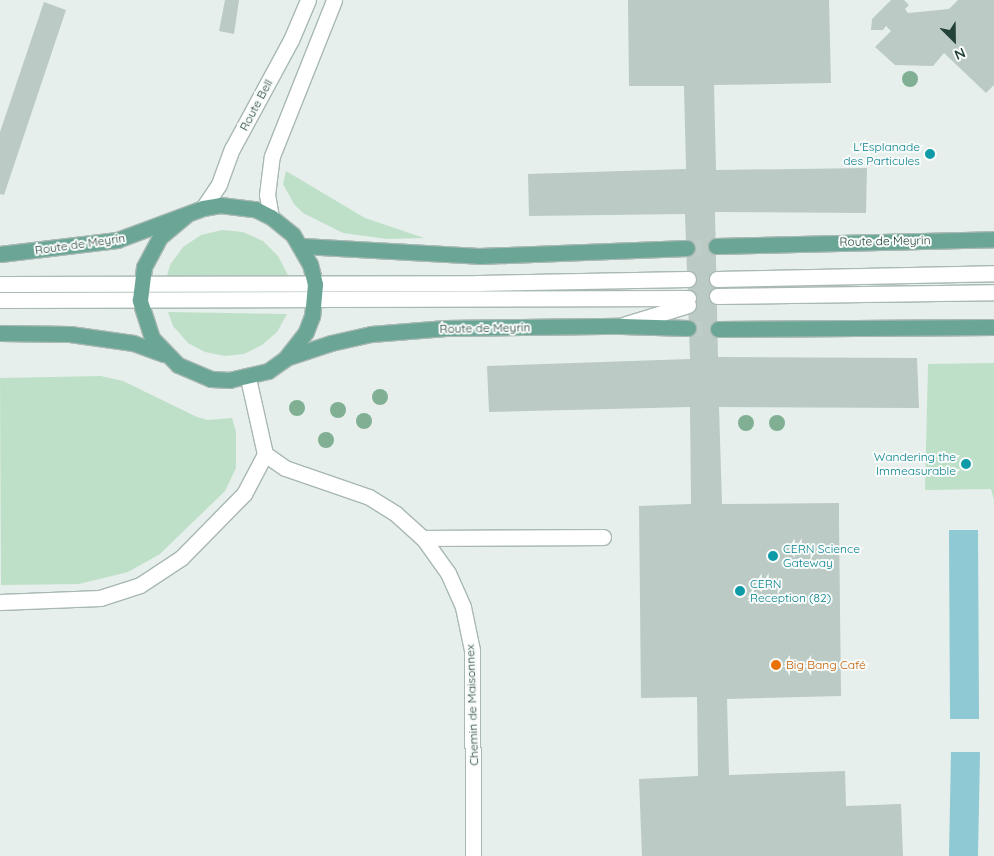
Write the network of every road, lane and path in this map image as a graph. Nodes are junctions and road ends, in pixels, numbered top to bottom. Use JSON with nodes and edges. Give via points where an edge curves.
{"nodes":[{"id":1,"x":308,"y":0,"type":"edge"},
{"id":2,"x":334,"y":0,"type":"edge"},
{"id":3,"x":202,"y":208,"type":"junction"},
{"id":4,"x":186,"y":216,"type":"junction"},
{"id":5,"x":271,"y":216,"type":"junction"},
{"id":6,"x":994,"y":239,"type":"edge"},
{"id":7,"x":302,"y":246,"type":"junction"},
{"id":8,"x":716,"y":246,"type":"tunnel mouth"},
{"id":9,"x":687,"y":248,"type":"tunnel mouth"},
{"id":10,"x":0,"y":254,"type":"edge"},
{"id":11,"x":994,"y":273,"type":"edge"},
{"id":12,"x":688,"y":279,"type":"dead end"},
{"id":13,"x":717,"y":279,"type":"dead end"},
{"id":14,"x":0,"y":284,"type":"edge"},
{"id":15,"x":140,"y":284,"type":"junction"},
{"id":16,"x":315,"y":291,"type":"junction"},
{"id":17,"x":994,"y":292,"type":"edge"},
{"id":18,"x":717,"y":296,"type":"dead end"},
{"id":19,"x":0,"y":300,"type":"edge"},
{"id":20,"x":140,"y":300,"type":"junction"},
{"id":21,"x":622,"y":326,"type":"junction"},
{"id":22,"x":994,"y":327,"type":"edge"},
{"id":23,"x":688,"y":328,"type":"tunnel mouth"},
{"id":24,"x":718,"y":330,"type":"tunnel mouth"},
{"id":25,"x":0,"y":333,"type":"edge"},
{"id":26,"x":164,"y":354,"type":"junction"},
{"id":27,"x":285,"y":359,"type":"junction"},
{"id":28,"x":248,"y":378,"type":"junction"},
{"id":29,"x":265,"y":454,"type":"junction"},
{"id":30,"x":604,"y":537,"type":"dead end"},
{"id":31,"x":423,"y":538,"type":"junction"},
{"id":32,"x":0,"y":602,"type":"edge"},
{"id":33,"x":473,"y":856,"type":"edge"}],
"edges":[{"from":1,"to":3,"type":"street","name":"Route Bell","via":[[291,40],[232,149],[220,184]]},
{"from":2,"to":5,"type":"street","via":[[272,156],[267,195]]},
{"from":3,"to":4,"type":"main road","name":"Route de Meyrin"},
{"from":3,"to":5,"type":"main road","name":"Route de Meyrin","via":[[238,206]]},
{"from":4,"to":10,"type":"main road","name":"Route de Meyrin","via":[[118,240]]},
{"from":4,"to":15,"type":"main road","name":"Route de Meyrin","via":[[160,237],[148,257]]},
{"from":5,"to":7,"type":"main road","name":"Route de Meyrin"},
{"from":6,"to":8,"type":"main road","name":"Route de Meyrin","via":[[773,242]]},
{"from":7,"to":9,"type":"main road","via":[[479,256]]},
{"from":7,"to":16,"type":"main road","name":"Route de Meyrin"},
{"from":11,"to":13,"type":"street"},
{"from":12,"to":16,"type":"street"},
{"from":14,"to":15,"type":"street"},
{"from":15,"to":16,"type":"street"},
{"from":15,"to":20,"type":"main road","name":"Route de Meyrin"},
{"from":16,"to":20,"type":"street"},
{"from":16,"to":21,"type":"street","via":[[688,301]]},
{"from":16,"to":27,"type":"main road","name":"Route de Meyrin","via":[[306,332]]},
{"from":17,"to":18,"type":"street"},
{"from":19,"to":20,"type":"street"},
{"from":20,"to":26,"type":"main road","name":"Route de Meyrin","via":[[152,338]]},
{"from":21,"to":23,"type":"main road","name":"Route de Meyrin"},
{"from":21,"to":27,"type":"main road","name":"Route de Meyrin","via":[[446,328],[371,334],[330,342]]},
{"from":22,"to":24,"type":"main road"},
{"from":25,"to":26,"type":"main road","name":"Route de Meyrin","via":[[70,334],[133,343]]},
{"from":26,"to":28,"type":"main road","name":"Route de Meyrin","via":[[186,370],[212,379]]},
{"from":27,"to":28,"type":"main road","name":"Route de Meyrin"},
{"from":28,"to":29,"type":"street"},
{"from":29,"to":31,"type":"street","name":"Chemin de Maisonnex","via":[[285,468],[369,497],[396,514]]},
{"from":29,"to":32,"type":"street","via":[[244,494],[218,524],[182,558],[140,585],[100,598]]},
{"from":30,"to":31,"type":"street"},
{"from":31,"to":33,"type":"street","name":"Chemin de Maisonnex","via":[[448,572],[463,607],[472,650]]}]}
